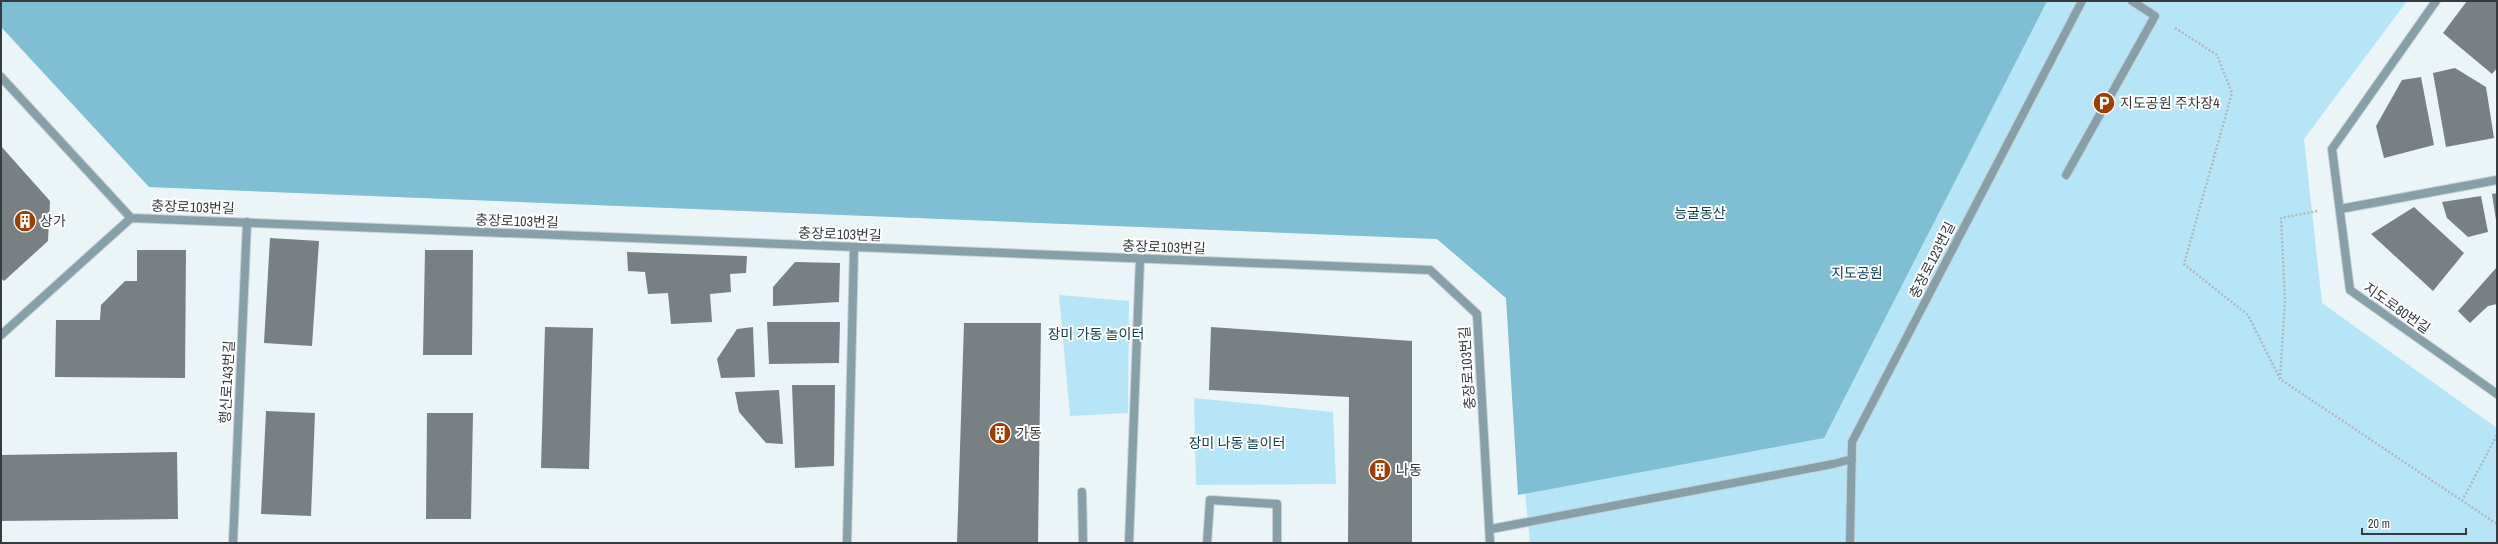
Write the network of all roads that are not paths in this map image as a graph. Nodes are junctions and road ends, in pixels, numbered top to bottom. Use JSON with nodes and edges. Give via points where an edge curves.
{"nodes":[{"id":1,"x":2082,"y":1,"type":"edge"},
{"id":2,"x":2132,"y":1,"type":"edge"},
{"id":3,"x":2436,"y":1,"type":"edge"},
{"id":4,"x":1,"y":77,"type":"edge"},
{"id":5,"x":2066,"y":175,"type":"dead end"},
{"id":6,"x":2497,"y":180,"type":"edge"},
{"id":7,"x":2340,"y":209,"type":"junction"},
{"id":8,"x":131,"y":218,"type":"junction"},
{"id":9,"x":248,"y":222,"type":"junction"},
{"id":10,"x":854,"y":248,"type":"junction"},
{"id":11,"x":1140,"y":259,"type":"junction"},
{"id":12,"x":1,"y":335,"type":"edge"},
{"id":13,"x":2497,"y":394,"type":"edge"},
{"id":14,"x":1852,"y":459,"type":"junction"},
{"id":15,"x":1082,"y":492,"type":"dead end"},
{"id":16,"x":1491,"y":529,"type":"junction"},
{"id":17,"x":233,"y":543,"type":"edge"},
{"id":18,"x":847,"y":543,"type":"edge"},
{"id":19,"x":1083,"y":543,"type":"edge"},
{"id":20,"x":1129,"y":543,"type":"edge"},
{"id":21,"x":1207,"y":543,"type":"edge"},
{"id":22,"x":1277,"y":543,"type":"edge"},
{"id":23,"x":1490,"y":543,"type":"edge"},
{"id":24,"x":1850,"y":543,"type":"edge"}],
"edges":[{"from":1,"to":14,"type":"street","name":"충장로123번길","via":[[1852,442]]},
{"from":2,"to":5,"type":"street","via":[[2155,16]]},
{"from":3,"to":7,"type":"street","name":"지도로80번길","via":[[2332,149]]},
{"from":4,"to":8,"type":"street"},
{"from":6,"to":7,"type":"street"},
{"from":7,"to":13,"type":"street","name":"지도로80번길","via":[[2350,290]]},
{"from":8,"to":9,"type":"street","name":"충장로103번길"},
{"from":8,"to":12,"type":"street","name":"충장로103번길"},
{"from":9,"to":10,"type":"street","name":"충장로103번길"},
{"from":9,"to":17,"type":"street","name":"행신로143번길"},
{"from":10,"to":11,"type":"street","name":"충장로103번길"},
{"from":10,"to":18,"type":"street"},
{"from":11,"to":16,"type":"street","name":"충장로103번길","via":[[1430,270],[1477,314]]},
{"from":11,"to":20,"type":"street"},
{"from":14,"to":16,"type":"street"},
{"from":14,"to":24,"type":"street","name":"충장로123번길"},
{"from":15,"to":19,"type":"street"},
{"from":16,"to":23,"type":"street","name":"충장로103번길"},
{"from":21,"to":22,"type":"street","via":[[1210,500],[1277,504]]}]}
